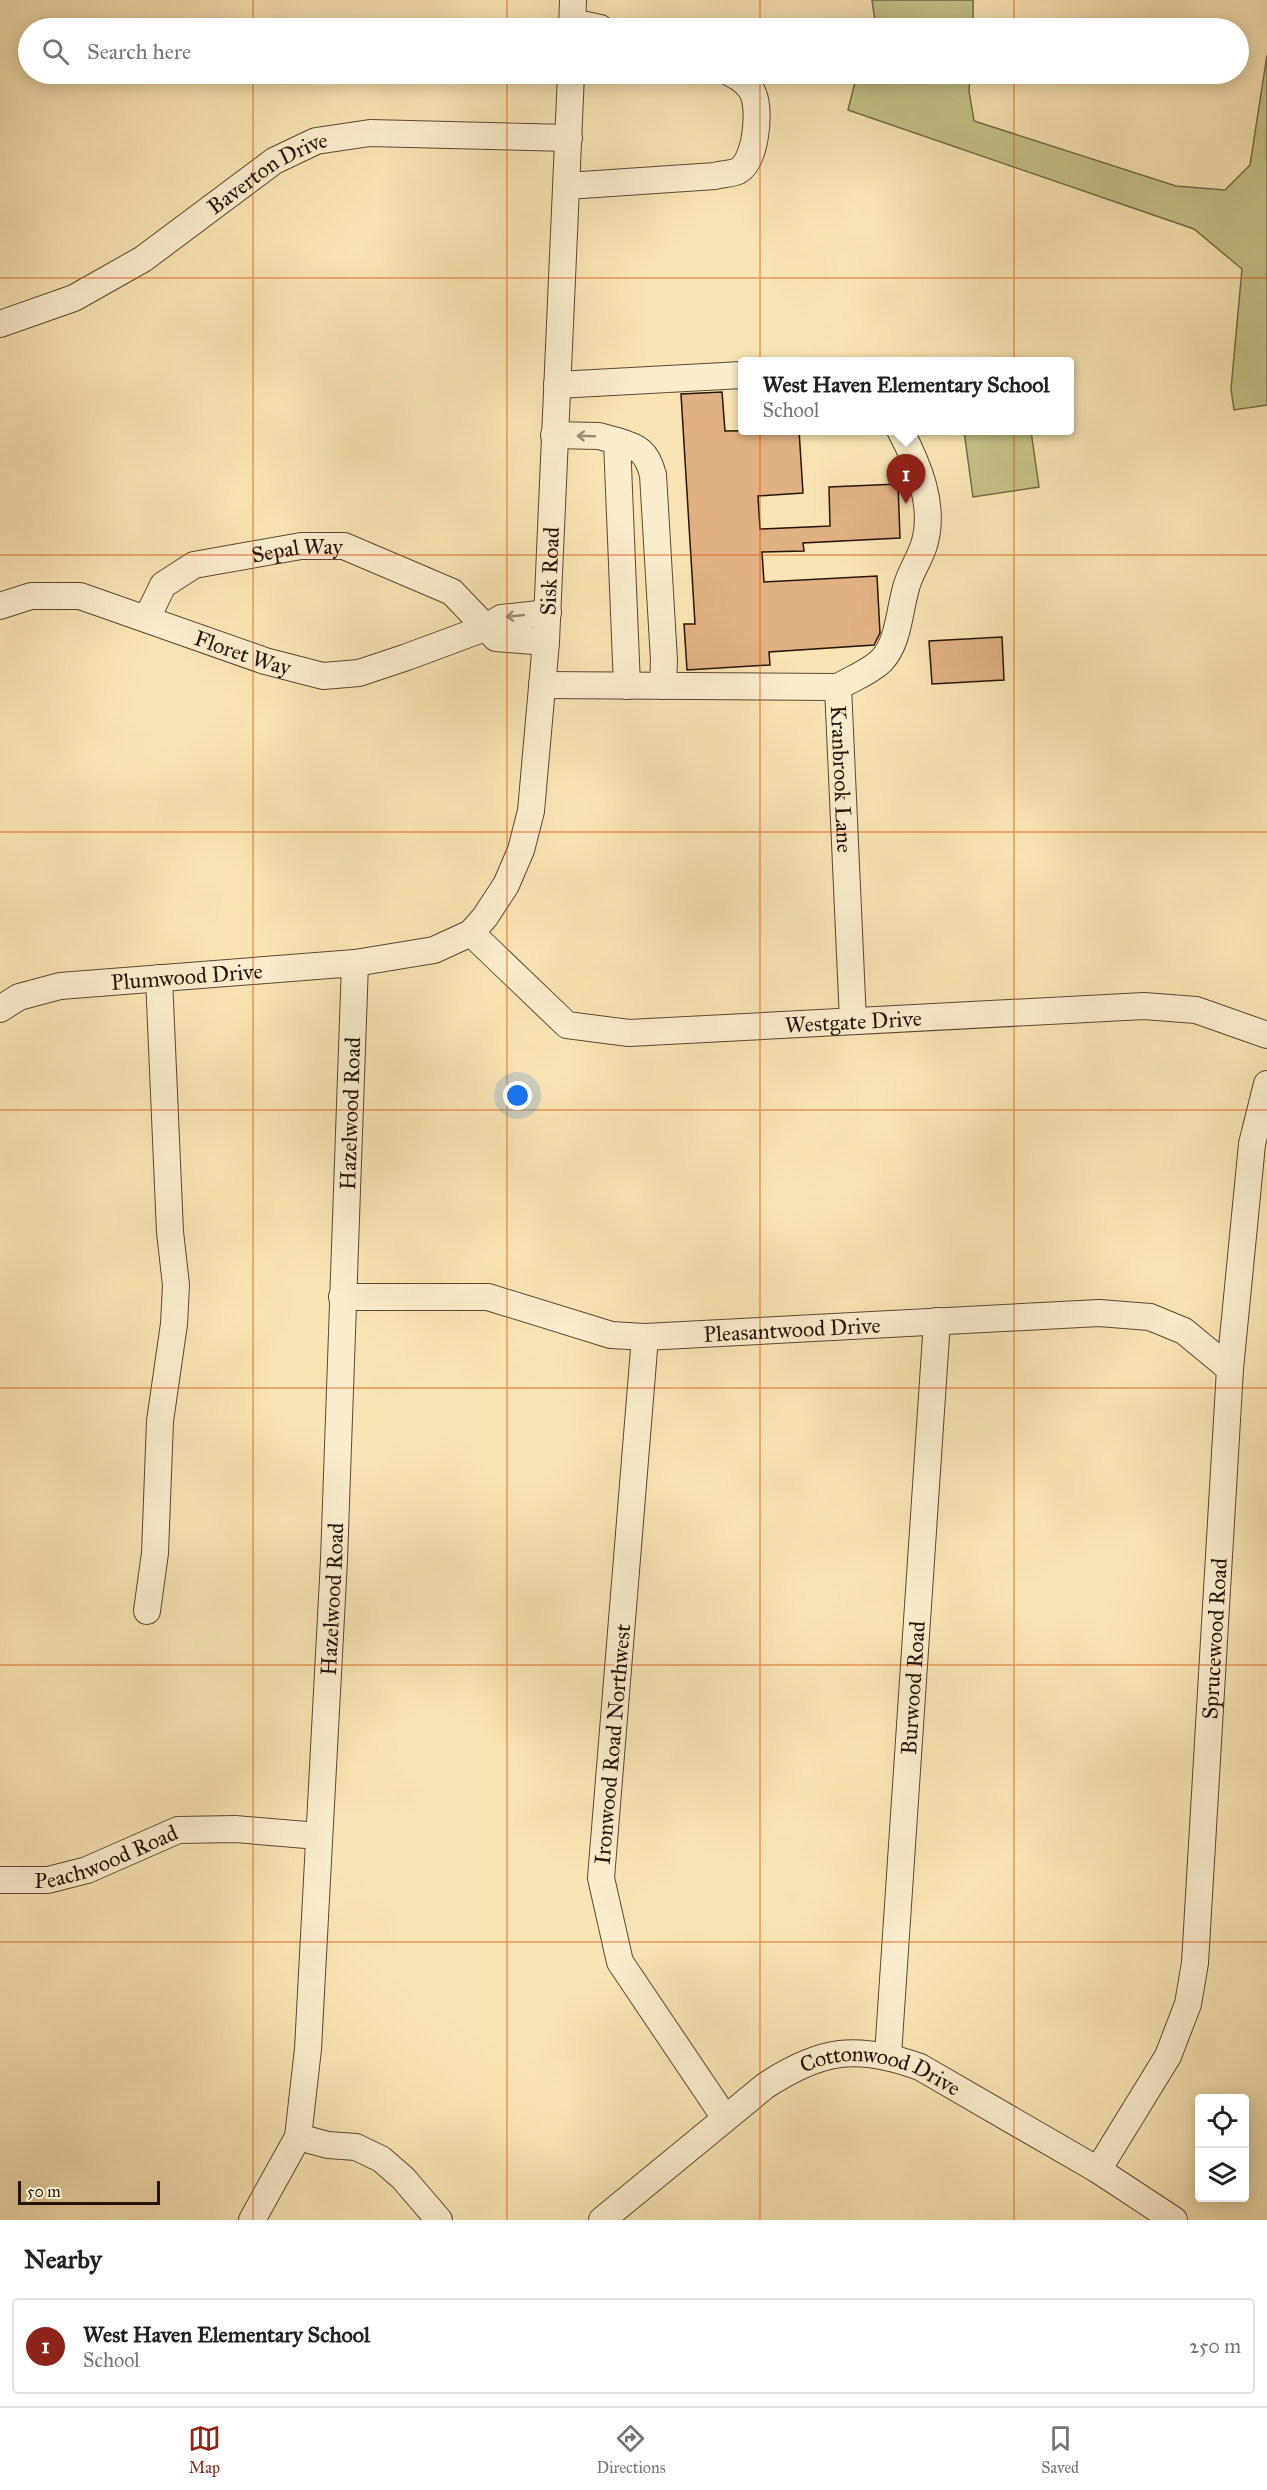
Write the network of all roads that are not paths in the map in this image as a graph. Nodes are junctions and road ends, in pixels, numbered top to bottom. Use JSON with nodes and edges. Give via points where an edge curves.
{"nodes":[{"id":1,"x":571,"y":84,"type":"edge"},
{"id":2,"x":745,"y":84,"type":"edge"},
{"id":3,"x":569,"y":138,"type":"junction"},
{"id":4,"x":567,"y":186,"type":"junction"},
{"id":5,"x":0,"y":324,"type":"edge"},
{"id":6,"x":738,"y":375,"type":"edge"},
{"id":7,"x":557,"y":385,"type":"junction"},
{"id":8,"x":554,"y":435,"type":"junction"},
{"id":9,"x":903,"y":435,"type":"edge"},
{"id":10,"x":617,"y":441,"type":"junction"},
{"id":11,"x":0,"y":606,"type":"edge"},
{"id":12,"x":548,"y":613,"type":"junction"},
{"id":13,"x":147,"y":618,"type":"junction"},
{"id":14,"x":485,"y":628,"type":"junction"},
{"id":15,"x":546,"y":642,"type":"junction"},
{"id":16,"x":542,"y":685,"type":"junction"},
{"id":17,"x":627,"y":686,"type":"junction"},
{"id":18,"x":663,"y":686,"type":"junction"},
{"id":19,"x":838,"y":687,"type":"junction"},
{"id":20,"x":471,"y":933,"type":"junction"},
{"id":21,"x":355,"y":963,"type":"junction"},
{"id":22,"x":159,"y":978,"type":"junction"},
{"id":23,"x":10,"y":1003,"type":"edge"},
{"id":24,"x":853,"y":1021,"type":"junction"},
{"id":25,"x":1267,"y":1035,"type":"edge"},
{"id":26,"x":1267,"y":1084,"type":"edge"},
{"id":27,"x":342,"y":1297,"type":"junction"},
{"id":28,"x":937,"y":1321,"type":"junction"},
{"id":29,"x":645,"y":1337,"type":"junction"},
{"id":30,"x":1230,"y":1369,"type":"junction"},
{"id":31,"x":147,"y":1611,"type":"dead end"},
{"id":32,"x":318,"y":1836,"type":"junction"},
{"id":33,"x":0,"y":1880,"type":"edge"},
{"id":34,"x":888,"y":2055,"type":"junction"},
{"id":35,"x":724,"y":2118,"type":"junction"},
{"id":36,"x":298,"y":2137,"type":"junction"},
{"id":37,"x":1098,"y":2170,"type":"junction"},
{"id":38,"x":252,"y":2220,"type":"edge"},
{"id":39,"x":439,"y":2220,"type":"edge"},
{"id":40,"x":602,"y":2220,"type":"edge"},
{"id":41,"x":1174,"y":2220,"type":"edge"}],
"edges":[{"from":1,"to":3,"type":"street","name":"Sisk Road"},
{"from":2,"to":4,"type":"street","via":[[755,96],[756,134],[747,161],[738,171]]},
{"from":3,"to":4,"type":"street","name":"Sisk Road"},
{"from":3,"to":5,"type":"street","name":"Baverton Drive","via":[[370,134],[316,141],[265,167],[143,259],[74,298]]},
{"from":4,"to":7,"type":"street","name":"Sisk Road"},
{"from":6,"to":7,"type":"street"},
{"from":7,"to":8,"type":"street","name":"Sisk Road"},
{"from":10,"to":8,"type":"street","one_way":true,"via":[[599,436]]},
{"from":8,"to":12,"type":"street","name":"Sisk Road"},
{"from":9,"to":19,"type":"street","via":[[922,481],[928,509],[924,543],[905,588],[892,645],[880,661]]},
{"from":10,"to":17,"type":"street"},
{"from":10,"to":18,"type":"street","via":[[644,452],[653,475]]},
{"from":11,"to":13,"type":"street","name":"Floret Way","via":[[31,596],[80,596]]},
{"from":12,"to":14,"type":"street","name":"Floret Way","one_way":true,"via":[[501,618]]},
{"from":12,"to":15,"type":"street","name":"Sisk Road"},
{"from":13,"to":14,"type":"street","name":"Floret Way","via":[[266,661],[323,676],[359,673]]},
{"from":13,"to":14,"type":"street","name":"Sepal Way","via":[[163,585],[194,565],[301,546],[344,546],[452,592]]},
{"from":14,"to":15,"type":"street","via":[[496,638]]},
{"from":15,"to":16,"type":"street","name":"Sisk Road"},
{"from":16,"to":17,"type":"street","name":"Kranbrook Lane"},
{"from":16,"to":20,"type":"street","name":"Sisk Road","via":[[531,811],[521,850],[506,885]]},
{"from":17,"to":18,"type":"street","name":"Kranbrook Lane"},
{"from":18,"to":19,"type":"street","name":"Kranbrook Lane"},
{"from":19,"to":24,"type":"street","name":"Kranbrook Lane"},
{"from":20,"to":21,"type":"street","name":"Sisk Road","via":[[434,950]]},
{"from":20,"to":24,"type":"street","name":"Westgate Drive","via":[[567,1025],[629,1033]]},
{"from":21,"to":22,"type":"street","name":"Plumwood Drive"},
{"from":21,"to":27,"type":"street","name":"Hazelwood Road"},
{"from":22,"to":23,"type":"street","name":"Plumwood Drive","via":[[60,986]]},
{"from":22,"to":31,"type":"street","via":[[170,1232],[176,1285],[159,1421],[155,1553]]},
{"from":24,"to":25,"type":"street","name":"Westgate Drive","via":[[1144,1006],[1196,1010]]},
{"from":26,"to":30,"type":"street","name":"Sprucewood Road","via":[[1252,1144]]},
{"from":27,"to":29,"type":"street","name":"Pleasantwood Drive","via":[[488,1297],[611,1335]]},
{"from":27,"to":32,"type":"street","name":"Hazelwood Road","via":[[334,1560]]},
{"from":28,"to":29,"type":"street","name":"Pleasantwood Drive"},
{"from":28,"to":30,"type":"street","name":"Pleasantwood Drive","via":[[1099,1313],[1149,1317],[1184,1331]]},
{"from":28,"to":34,"type":"street","name":"Burwood Road"},
{"from":29,"to":35,"type":"street","name":"Ironwood Road Northwest","via":[[601,1878],[620,1962]]},
{"from":30,"to":37,"type":"street","name":"Sprucewood Road","via":[[1195,1963],[1188,2004],[1168,2056]]},
{"from":32,"to":33,"type":"street","name":"Peachwood Road","via":[[235,1829],[178,1830],[87,1870],[48,1880]]},
{"from":32,"to":36,"type":"street","name":"Hazelwood Road","via":[[308,2049]]},
{"from":34,"to":35,"type":"street","name":"Cottonwood Drive","via":[[853,2051],[817,2059],[791,2069]]},
{"from":34,"to":37,"type":"street","name":"Cottonwood Drive","via":[[920,2067]]},
{"from":35,"to":40,"type":"street","name":"Cottonwood Drive"},
{"from":36,"to":38,"type":"street","name":"Hazelwood Road"},
{"from":36,"to":39,"type":"street","via":[[356,2147],[381,2159]]},
{"from":37,"to":41,"type":"street","name":"Cottonwood Drive"}]}
